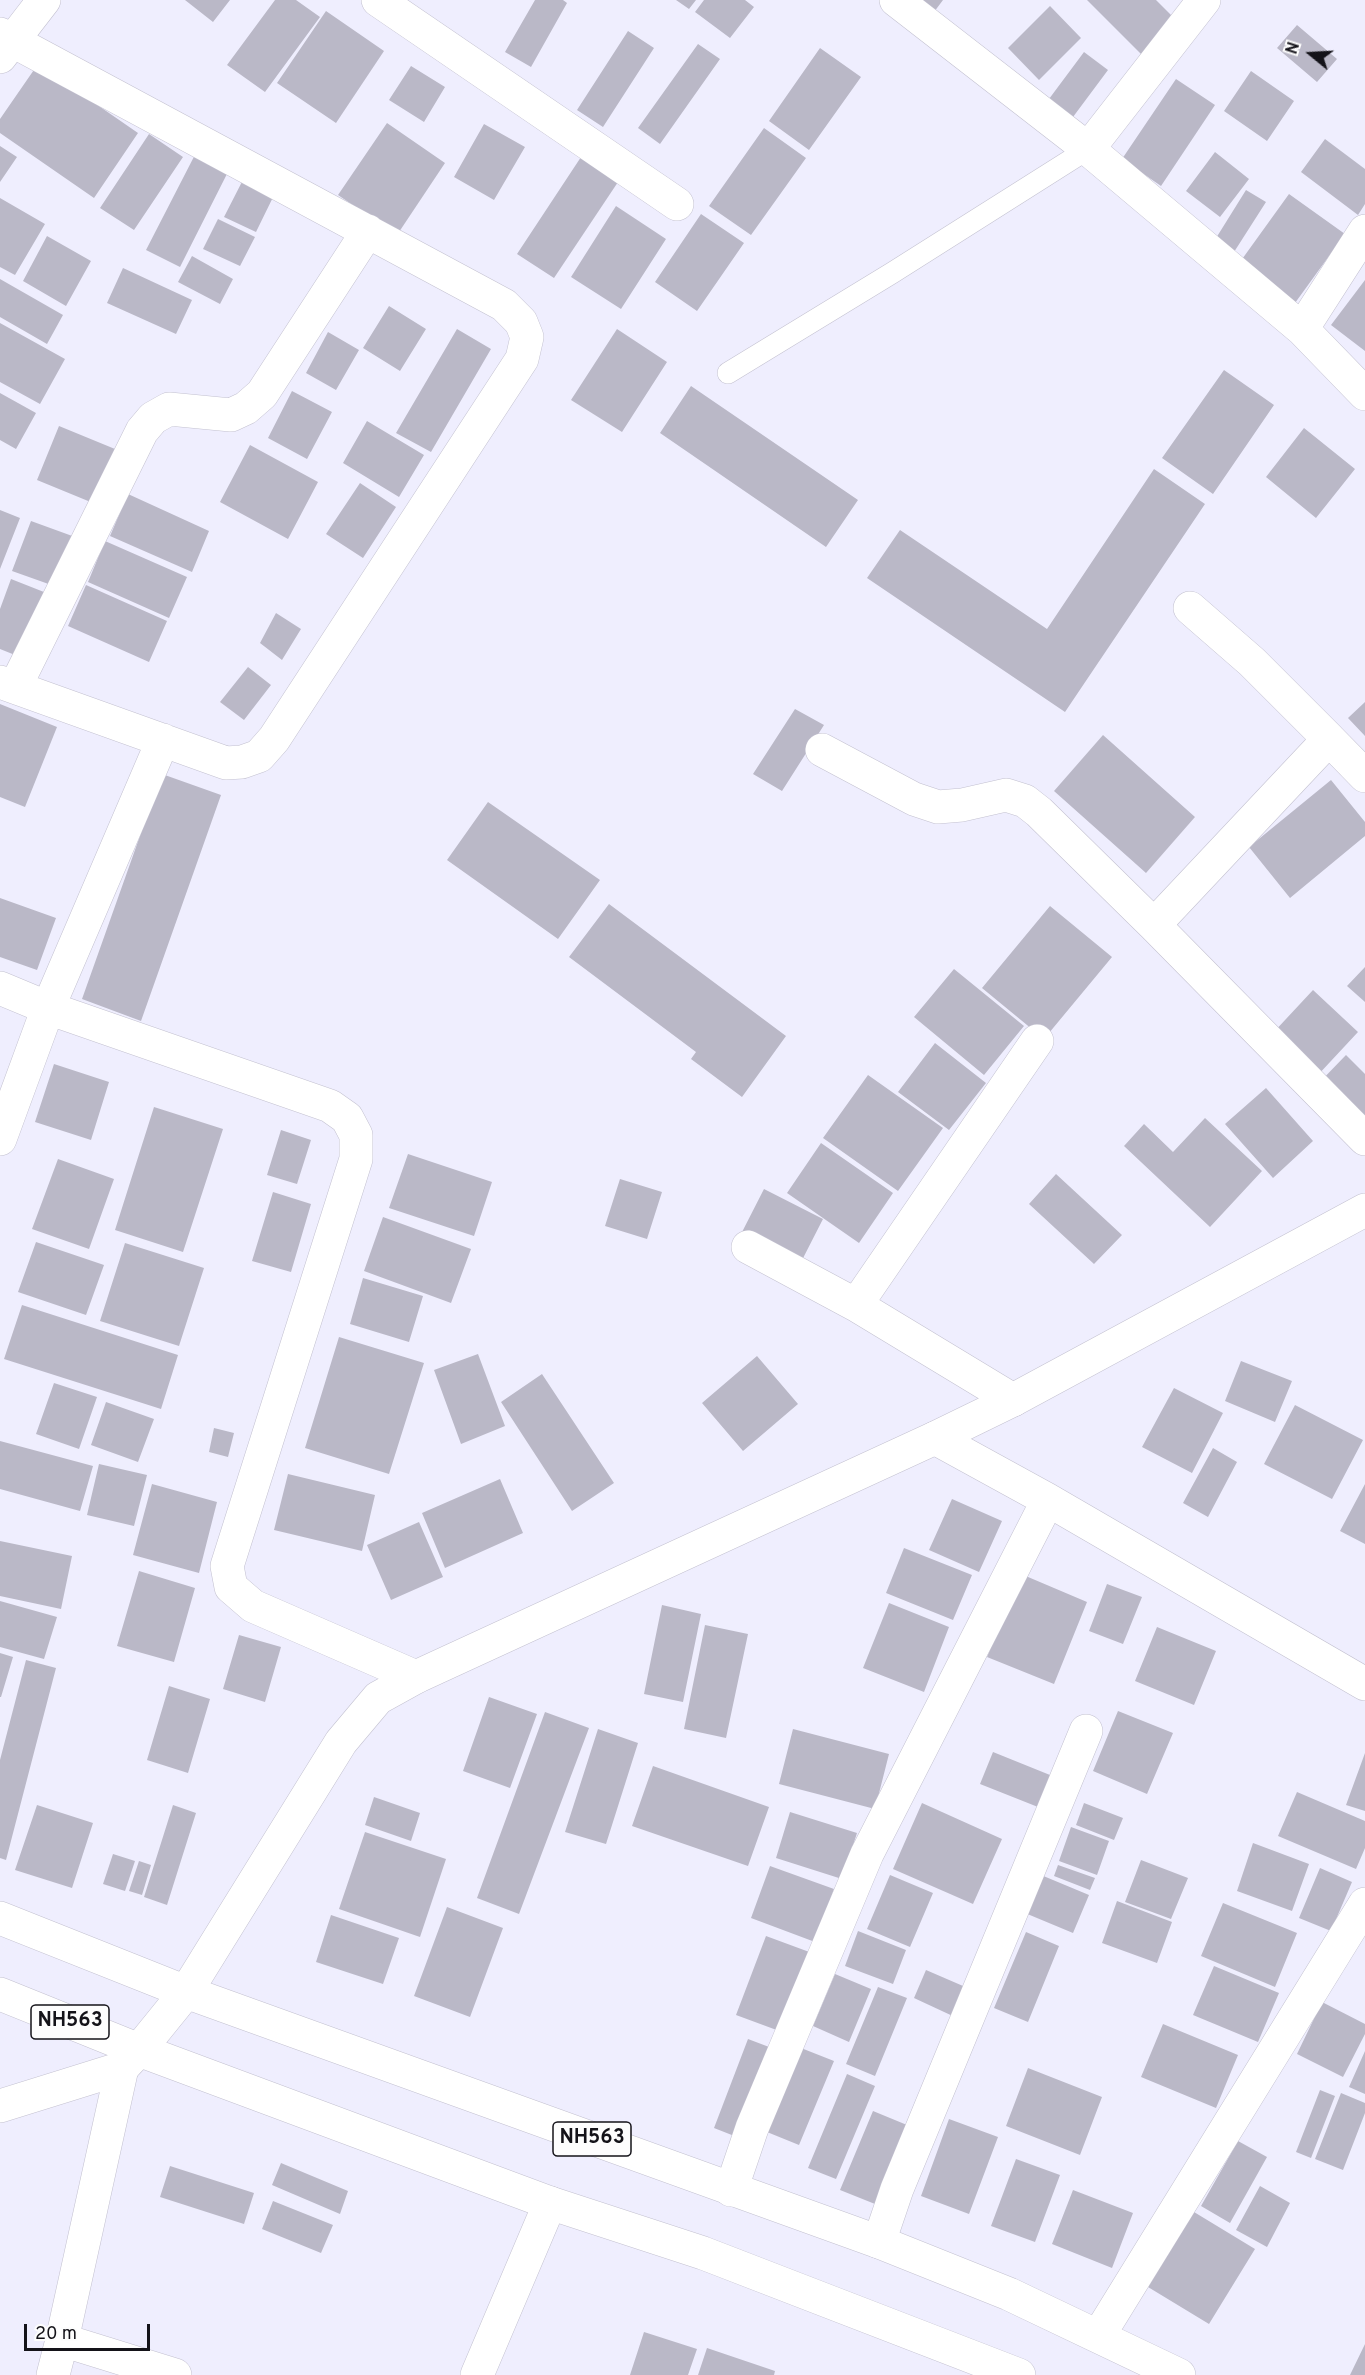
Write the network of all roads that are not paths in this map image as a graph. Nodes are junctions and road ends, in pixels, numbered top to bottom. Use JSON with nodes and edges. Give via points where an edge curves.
{"nodes":[{"id":1,"x":44,"y":0,"type":"edge"},
{"id":2,"x":378,"y":0,"type":"edge"},
{"id":3,"x":896,"y":0,"type":"edge"},
{"id":4,"x":1204,"y":0,"type":"edge"},
{"id":5,"x":4,"y":44,"type":"edge"},
{"id":6,"x":1088,"y":149,"type":"junction"},
{"id":7,"x":677,"y":204,"type":"dead end"},
{"id":8,"x":368,"y":231,"type":"junction"},
{"id":9,"x":1365,"y":231,"type":"edge"},
{"id":10,"x":1302,"y":329,"type":"junction"},
{"id":11,"x":728,"y":373,"type":"dead end"},
{"id":12,"x":1365,"y":394,"type":"edge"},
{"id":13,"x":1190,"y":608,"type":"dead end"},
{"id":14,"x":7,"y":685,"type":"edge"},
{"id":15,"x":1329,"y":739,"type":"junction"},
{"id":16,"x":163,"y":740,"type":"junction"},
{"id":17,"x":822,"y":750,"type":"dead end"},
{"id":18,"x":1365,"y":776,"type":"edge"},
{"id":19,"x":1154,"y":925,"type":"junction"},
{"id":20,"x":0,"y":988,"type":"edge"},
{"id":21,"x":48,"y":1008,"type":"junction"},
{"id":22,"x":1037,"y":1041,"type":"dead end"},
{"id":23,"x":0,"y":1139,"type":"edge"},
{"id":24,"x":1365,"y":1139,"type":"edge"},
{"id":25,"x":1365,"y":1210,"type":"edge"},
{"id":26,"x":748,"y":1247,"type":"dead end"},
{"id":27,"x":856,"y":1305,"type":"junction"},
{"id":28,"x":1013,"y":1400,"type":"junction"},
{"id":29,"x":935,"y":1438,"type":"junction"},
{"id":30,"x":1048,"y":1500,"type":"junction"},
{"id":31,"x":416,"y":1677,"type":"junction"},
{"id":32,"x":1365,"y":1684,"type":"edge"},
{"id":33,"x":1086,"y":1731,"type":"dead end"},
{"id":34,"x":1365,"y":1904,"type":"edge"},
{"id":35,"x":0,"y":1918,"type":"edge"},
{"id":36,"x":186,"y":1992,"type":"junction"},
{"id":37,"x":0,"y":1994,"type":"edge"},
{"id":38,"x":131,"y":2059,"type":"junction"},
{"id":39,"x":0,"y":2106,"type":"edge"},
{"id":40,"x":731,"y":2190,"type":"junction"},
{"id":41,"x":550,"y":2203,"type":"junction"},
{"id":42,"x":879,"y":2242,"type":"junction"},
{"id":43,"x":1099,"y":2336,"type":"junction"},
{"id":44,"x":62,"y":2340,"type":"junction"},
{"id":45,"x":53,"y":2375,"type":"edge"},
{"id":46,"x":175,"y":2375,"type":"edge"},
{"id":47,"x":477,"y":2375,"type":"edge"},
{"id":48,"x":1019,"y":2375,"type":"edge"},
{"id":49,"x":1179,"y":2375,"type":"edge"}],
"edges":[{"from":1,"to":5,"type":"main road"},
{"from":2,"to":7,"type":"main road"},
{"from":3,"to":6,"type":"main road"},
{"from":4,"to":6,"type":"main road"},
{"from":5,"to":8,"type":"main road"},
{"from":6,"to":10,"type":"main road"},
{"from":6,"to":11,"type":"lane"},
{"from":8,"to":14,"type":"main road","via":[[262,394],[231,415],[169,409],[153,418],[142,431]]},
{"from":8,"to":16,"type":"main road","via":[[504,305],[521,322],[527,337],[522,359],[274,739],[258,756],[226,763]]},
{"from":9,"to":10,"type":"main road"},
{"from":10,"to":12,"type":"main road"},
{"from":13,"to":15,"type":"main road","via":[[1252,662]]},
{"from":14,"to":16,"type":"main road"},
{"from":15,"to":18,"type":"main road"},
{"from":15,"to":19,"type":"main road"},
{"from":16,"to":21,"type":"main road"},
{"from":17,"to":19,"type":"main road","via":[[914,799],[938,807],[1006,795],[1025,801]]},
{"from":19,"to":24,"type":"main road"},
{"from":20,"to":21,"type":"main road"},
{"from":21,"to":23,"type":"main road"},
{"from":21,"to":31,"type":"main road","via":[[330,1106],[347,1118],[356,1135],[357,1159],[227,1566],[231,1587],[253,1606]]},
{"from":22,"to":27,"type":"main road"},
{"from":25,"to":28,"type":"main road"},
{"from":26,"to":27,"type":"main road"},
{"from":27,"to":28,"type":"main road"},
{"from":28,"to":29,"type":"main road"},
{"from":29,"to":30,"type":"main road"},
{"from":29,"to":31,"type":"main road"},
{"from":30,"to":32,"type":"main road"},
{"from":30,"to":40,"type":"main road","via":[[867,1854],[752,2128]]},
{"from":31,"to":36,"type":"main road","via":[[378,1698],[341,1742]]},
{"from":33,"to":42,"type":"main road","via":[[897,2189]]},
{"from":34,"to":43,"type":"main road"},
{"from":35,"to":36,"type":"main road","number":"NH563"},
{"from":36,"to":38,"type":"main road"},
{"from":36,"to":40,"type":"main road","number":"NH563"},
{"from":37,"to":38,"type":"main road","number":"NH563"},
{"from":38,"to":39,"type":"main road"},
{"from":38,"to":41,"type":"main road","number":"NH563"},
{"from":38,"to":44,"type":"main road"},
{"from":40,"to":42,"type":"main road","number":"NH563"},
{"from":41,"to":47,"type":"main road"},
{"from":41,"to":48,"type":"main road","number":"NH563","via":[[703,2253]]},
{"from":42,"to":43,"type":"main road","number":"NH563","via":[[1009,2294]]},
{"from":43,"to":49,"type":"main road","number":"NH563"},
{"from":44,"to":45,"type":"main road"},
{"from":44,"to":46,"type":"main road"}]}
